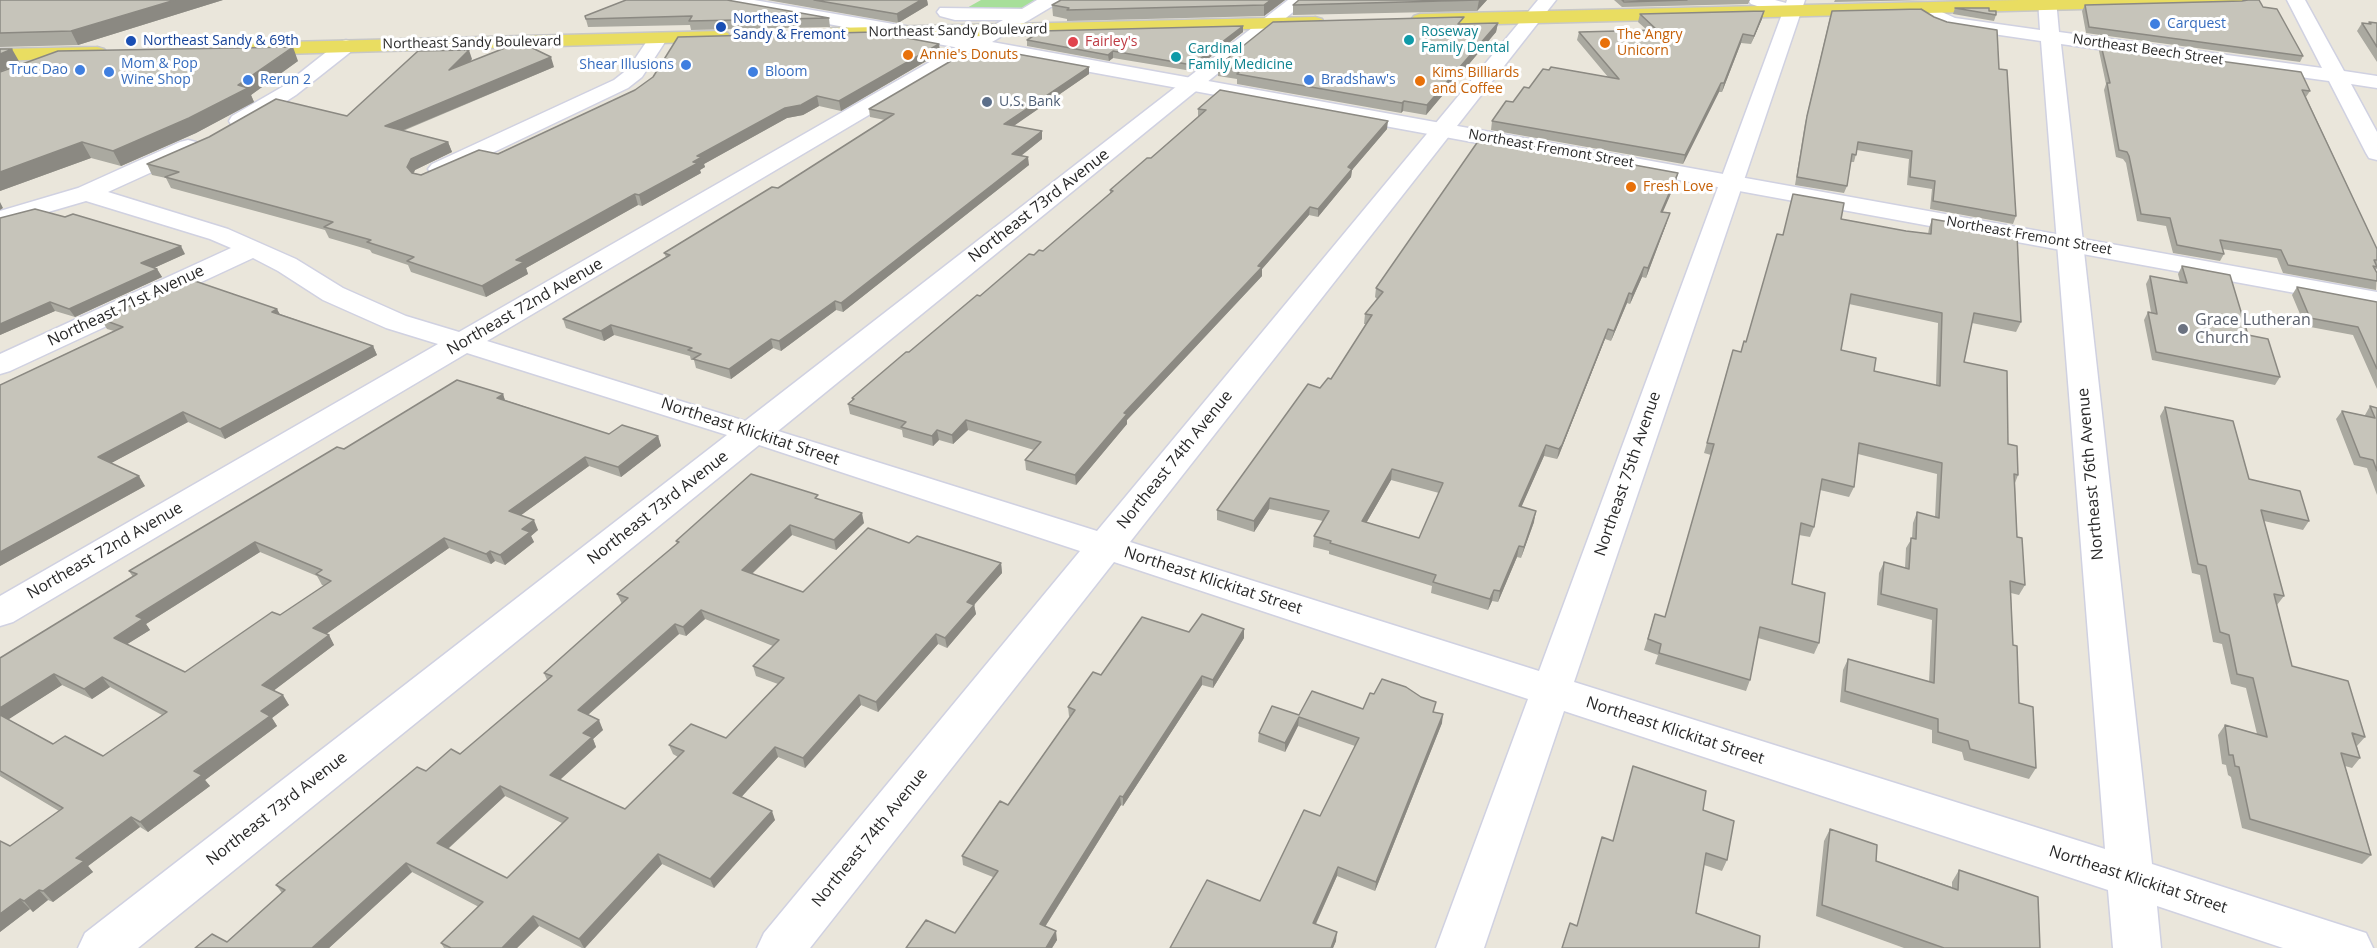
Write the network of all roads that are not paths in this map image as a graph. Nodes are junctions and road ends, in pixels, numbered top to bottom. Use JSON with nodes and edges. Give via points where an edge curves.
{"nodes":[{"id":1,"x":724,"y":0,"type":"edge"},
{"id":2,"x":968,"y":0,"type":"edge"},
{"id":3,"x":1050,"y":0,"type":"edge"},
{"id":4,"x":1299,"y":0,"type":"edge"},
{"id":5,"x":1757,"y":0,"type":"edge"},
{"id":6,"x":2239,"y":0,"type":"edge"},
{"id":7,"x":2296,"y":0,"type":"edge"},
{"id":8,"x":1793,"y":6,"type":"edge"},
{"id":9,"x":1922,"y":8,"type":"junction"},
{"id":10,"x":1540,"y":9,"type":"edge"},
{"id":11,"x":946,"y":12,"type":"junction"},
{"id":12,"x":1029,"y":13,"type":"junction"},
{"id":13,"x":2048,"y":14,"type":"edge"},
{"id":14,"x":1405,"y":21,"type":"edge"},
{"id":15,"x":1336,"y":23,"type":"edge"},
{"id":16,"x":1268,"y":24,"type":"junction"},
{"id":17,"x":905,"y":32,"type":"junction"},
{"id":18,"x":813,"y":35,"type":"edge"},
{"id":19,"x":738,"y":37,"type":"edge"},
{"id":20,"x":986,"y":37,"type":"junction"},
{"id":21,"x":658,"y":39,"type":"junction"},
{"id":22,"x":346,"y":46,"type":"junction"},
{"id":23,"x":231,"y":50,"type":"edge"},
{"id":24,"x":116,"y":52,"type":"edge"},
{"id":25,"x":75,"y":53,"type":"junction"},
{"id":26,"x":0,"y":55,"type":"edge"},
{"id":27,"x":18,"y":75,"type":"edge"},
{"id":28,"x":2335,"y":76,"type":"junction"},
{"id":29,"x":2377,"y":82,"type":"edge"},
{"id":30,"x":1193,"y":84,"type":"junction"},
{"id":31,"x":1442,"y":129,"type":"junction"},
{"id":32,"x":2377,"y":153,"type":"edge"},
{"id":33,"x":425,"y":176,"type":"edge"},
{"id":34,"x":1731,"y":182,"type":"junction"},
{"id":35,"x":86,"y":193,"type":"junction"},
{"id":36,"x":0,"y":219,"type":"edge"},
{"id":37,"x":2068,"y":243,"type":"junction"},
{"id":38,"x":253,"y":248,"type":"junction"},
{"id":39,"x":2377,"y":300,"type":"edge"},
{"id":40,"x":464,"y":343,"type":"junction"},
{"id":41,"x":0,"y":365,"type":"edge"},
{"id":42,"x":753,"y":433,"type":"junction"},
{"id":43,"x":1105,"y":547,"type":"junction"},
{"id":44,"x":0,"y":613,"type":"edge"},
{"id":45,"x":1551,"y":691,"type":"junction"},
{"id":46,"x":2129,"y":877,"type":"junction"},
{"id":47,"x":102,"y":948,"type":"edge"},
{"id":48,"x":781,"y":948,"type":"edge"},
{"id":49,"x":1460,"y":948,"type":"edge"},
{"id":50,"x":2137,"y":948,"type":"edge"},
{"id":51,"x":2349,"y":948,"type":"edge"}],
"edges":[{"from":1,"to":17,"type":"street","name":"Northeast Fremont Street"},
{"from":2,"to":11,"type":"street"},
{"from":3,"to":12,"type":"street","name":"Northeast 72nd Avenue"},
{"from":4,"to":16,"type":"street","name":"Northeast 73rd Avenue"},
{"from":5,"to":8,"type":"street"},
{"from":6,"to":13,"type":"main road"},
{"from":7,"to":28,"type":"street"},
{"from":8,"to":9,"type":"main road"},
{"from":8,"to":10,"type":"main road"},
{"from":8,"to":34,"type":"street","name":"Northeast 75th Avenue"},
{"from":9,"to":13,"type":"main road"},
{"from":9,"to":13,"type":"street","name":"Northeast Beech Street","via":[[1952,23]]},
{"from":10,"to":14,"type":"main road"},
{"from":10,"to":31,"type":"street","name":"Northeast 74th Avenue"},
{"from":11,"to":12,"type":"street"},
{"from":11,"to":17,"type":"street"},
{"from":12,"to":20,"type":"street","name":"Northeast 72nd Avenue"},
{"from":13,"to":28,"type":"street","name":"Northeast Beech Street"},
{"from":13,"to":37,"type":"street","name":"Northeast 76th Avenue"},
{"from":15,"to":16,"type":"main road","name":"Northeast Sandy Boulevard"},
{"from":16,"to":20,"type":"main road","name":"Northeast Sandy Boulevard"},
{"from":16,"to":30,"type":"street","name":"Northeast 73rd Avenue"},
{"from":17,"to":18,"type":"main road","name":"Northeast Sandy Boulevard"},
{"from":17,"to":20,"type":"street","name":"Northeast Fremont Street"},
{"from":17,"to":20,"type":"main road","name":"Northeast Sandy Boulevard"},
{"from":19,"to":21,"type":"main road","name":"Northeast Sandy Boulevard"},
{"from":20,"to":30,"type":"street","name":"Northeast Fremont Street"},
{"from":20,"to":40,"type":"street","name":"Northeast 72nd Avenue"},
{"from":21,"to":22,"type":"main road","name":"Northeast Sandy Boulevard"},
{"from":21,"to":33,"type":"street","via":[[635,73],[621,84]]},
{"from":22,"to":23,"type":"main road","name":"Northeast Sandy Boulevard"},
{"from":22,"to":35,"type":"street","via":[[270,104],[215,135]]},
{"from":24,"to":25,"type":"main road"},
{"from":25,"to":26,"type":"main road"},
{"from":25,"to":27,"type":"street"},
{"from":28,"to":29,"type":"street","name":"Northeast Beech Street"},
{"from":28,"to":32,"type":"street"},
{"from":30,"to":31,"type":"street","name":"Northeast Fremont Street"},
{"from":30,"to":42,"type":"street","name":"Northeast 73rd Avenue"},
{"from":31,"to":34,"type":"street","name":"Northeast Fremont Street"},
{"from":31,"to":43,"type":"street","name":"Northeast 74th Avenue"},
{"from":34,"to":37,"type":"street","name":"Northeast Fremont Street"},
{"from":34,"to":45,"type":"street","name":"Northeast 75th Avenue"},
{"from":35,"to":36,"type":"street"},
{"from":35,"to":38,"type":"street","name":"Northeast Klickitat Street"},
{"from":37,"to":39,"type":"street","name":"Northeast Fremont Street"},
{"from":37,"to":46,"type":"street","name":"Northeast 76th Avenue"},
{"from":38,"to":40,"type":"street","name":"Northeast Klickitat Street","via":[[368,310]]},
{"from":38,"to":41,"type":"street","name":"Northeast 71st Avenue"},
{"from":40,"to":42,"type":"street","name":"Northeast Klickitat Street"},
{"from":40,"to":44,"type":"street","name":"Northeast 72nd Avenue"},
{"from":42,"to":43,"type":"street","name":"Northeast Klickitat Street"},
{"from":42,"to":47,"type":"street","name":"Northeast 73rd Avenue"},
{"from":43,"to":45,"type":"street","name":"Northeast Klickitat Street"},
{"from":43,"to":48,"type":"street","name":"Northeast 74th Avenue"},
{"from":45,"to":46,"type":"street","name":"Northeast Klickitat Street"},
{"from":45,"to":49,"type":"street","name":"Northeast 75th Avenue"},
{"from":46,"to":50,"type":"street","name":"Northeast 76th Avenue"},
{"from":46,"to":51,"type":"street","name":"Northeast Klickitat Street"}]}
